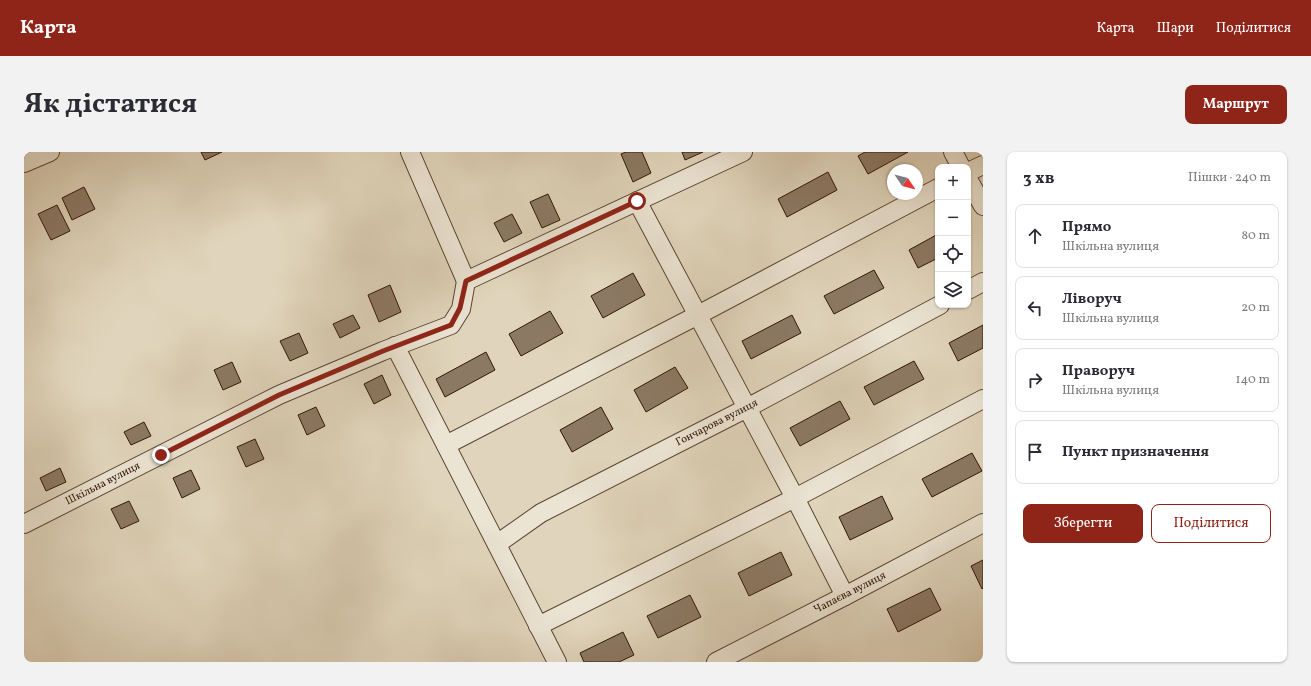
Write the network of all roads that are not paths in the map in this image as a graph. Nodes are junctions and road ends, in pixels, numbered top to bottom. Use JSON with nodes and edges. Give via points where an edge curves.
{"nodes":[{"id":1,"x":50,"y":152,"type":"edge"},
{"id":2,"x":410,"y":152,"type":"edge"},
{"id":3,"x":743,"y":152,"type":"edge"},
{"id":4,"x":953,"y":152,"type":"edge"},
{"id":5,"x":24,"y":163,"type":"edge"},
{"id":6,"x":959,"y":164,"type":"edge"},
{"id":7,"x":983,"y":165,"type":"edge"},
{"id":8,"x":971,"y":171,"type":"edge"},
{"id":9,"x":971,"y":184,"type":"edge"},
{"id":10,"x":935,"y":190,"type":"edge"},
{"id":11,"x":637,"y":201,"type":"junction"},
{"id":12,"x":983,"y":206,"type":"edge"},
{"id":13,"x":466,"y":281,"type":"junction"},
{"id":14,"x":983,"y":282,"type":"edge"},
{"id":15,"x":971,"y":288,"type":"edge"},
{"id":16,"x":935,"y":308,"type":"edge"},
{"id":17,"x":698,"y":315,"type":"junction"},
{"id":18,"x":395,"y":346,"type":"junction"},
{"id":19,"x":983,"y":399,"type":"edge"},
{"id":20,"x":747,"y":408,"type":"junction"},
{"id":21,"x":446,"y":445,"type":"junction"},
{"id":22,"x":795,"y":498,"type":"junction"},
{"id":23,"x":983,"y":523,"type":"edge"},
{"id":24,"x":24,"y":524,"type":"edge"},
{"id":25,"x":497,"y":544,"type":"junction"},
{"id":26,"x":845,"y":596,"type":"junction"},
{"id":27,"x":538,"y":626,"type":"junction"},
{"id":28,"x":557,"y":662,"type":"edge"},
{"id":29,"x":716,"y":662,"type":"edge"}],
"edges":[{"from":1,"to":5,"type":"street"},
{"from":2,"to":13,"type":"street"},
{"from":3,"to":11,"type":"street"},
{"from":4,"to":6,"type":"street"},
{"from":7,"to":8,"type":"street"},
{"from":9,"to":12,"type":"street"},
{"from":10,"to":17,"type":"street"},
{"from":11,"to":13,"type":"street"},
{"from":11,"to":17,"type":"street"},
{"from":13,"to":18,"type":"street","name":"Шкільна вулиця","via":[[460,308],[451,325]]},
{"from":14,"to":15,"type":"street"},
{"from":16,"to":20,"type":"street","name":"Гончарова вулиця"},
{"from":17,"to":20,"type":"street"},
{"from":17,"to":21,"type":"street"},
{"from":18,"to":21,"type":"street"},
{"from":18,"to":24,"type":"street","name":"Шкільна вулиця","via":[[279,395]]},
{"from":19,"to":22,"type":"street"},
{"from":20,"to":22,"type":"street"},
{"from":20,"to":25,"type":"street","name":"Гончарова вулиця","via":[[541,513]]},
{"from":21,"to":25,"type":"street"},
{"from":22,"to":26,"type":"street"},
{"from":22,"to":27,"type":"street"},
{"from":23,"to":26,"type":"street","name":"Чапаєва вулиця"},
{"from":25,"to":27,"type":"street"},
{"from":26,"to":29,"type":"street","name":"Чапаєва вулиця"},
{"from":27,"to":28,"type":"street"}]}
